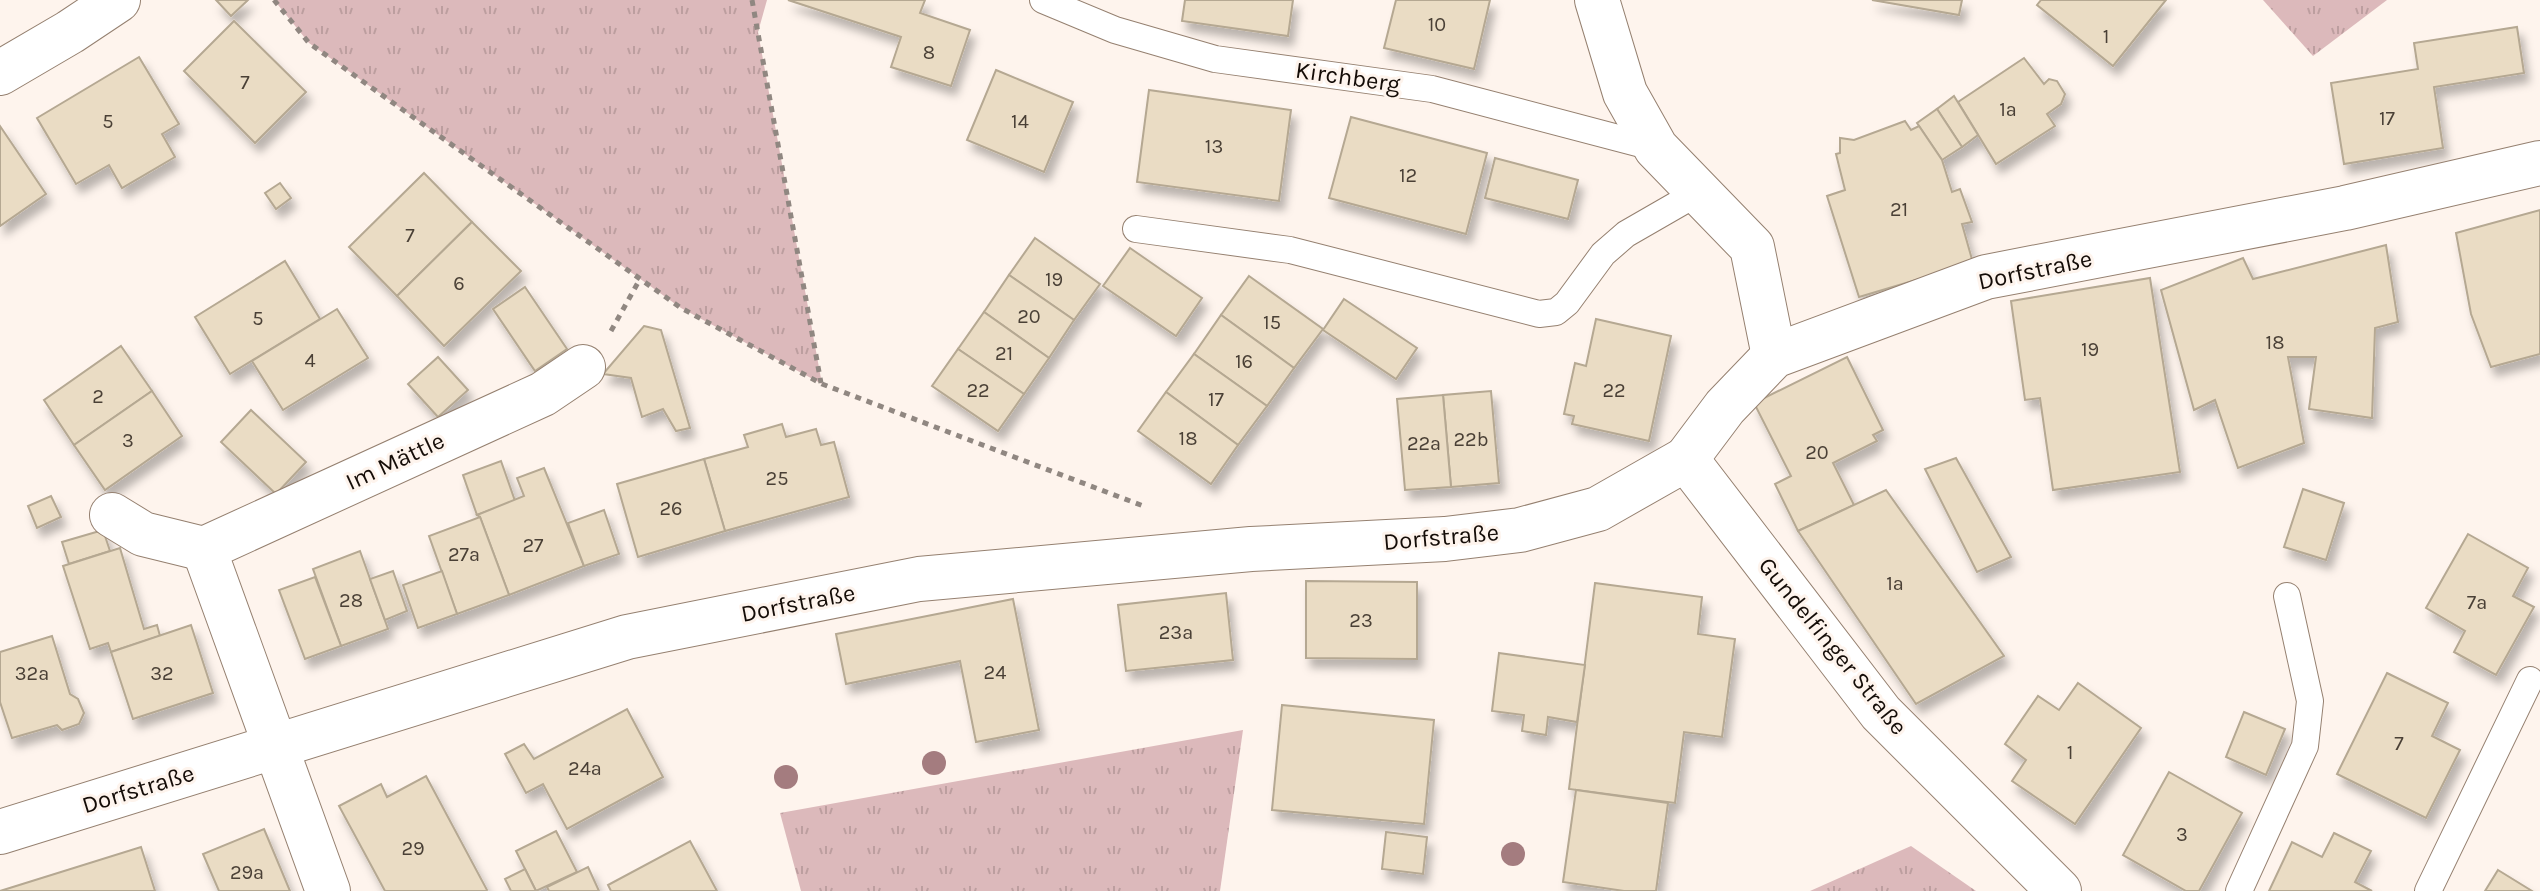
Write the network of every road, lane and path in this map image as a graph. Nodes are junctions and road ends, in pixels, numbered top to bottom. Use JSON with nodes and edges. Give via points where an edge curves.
{"nodes":[{"id":1,"x":118,"y":0,"type":"edge"},
{"id":2,"x":274,"y":0,"type":"edge"},
{"id":3,"x":752,"y":0,"type":"edge"},
{"id":4,"x":1043,"y":0,"type":"edge"},
{"id":5,"x":1597,"y":0,"type":"edge"},
{"id":6,"x":0,"y":73,"type":"edge"},
{"id":7,"x":1656,"y":148,"type":"junction"},
{"id":8,"x":2540,"y":163,"type":"edge"},
{"id":9,"x":1699,"y":192,"type":"junction"},
{"id":10,"x":1136,"y":229,"type":"dead end"},
{"id":11,"x":640,"y":279,"type":"junction"},
{"id":12,"x":1774,"y":356,"type":"junction"},
{"id":13,"x":583,"y":367,"type":"joint"},
{"id":14,"x":822,"y":384,"type":"junction"},
{"id":15,"x":1686,"y":459,"type":"junction"},
{"id":16,"x":1154,"y":510,"type":"dead end"},
{"id":17,"x":112,"y":515,"type":"dead end"},
{"id":18,"x":204,"y":549,"type":"junction"},
{"id":19,"x":2287,"y":596,"type":"dead end"},
{"id":20,"x":2530,"y":680,"type":"dead end"},
{"id":21,"x":277,"y":746,"type":"junction"},
{"id":22,"x":0,"y":832,"type":"edge"},
{"id":23,"x":328,"y":891,"type":"edge"},
{"id":24,"x":2059,"y":891,"type":"edge"},
{"id":25,"x":2239,"y":891,"type":"edge"},
{"id":26,"x":2428,"y":891,"type":"edge"}],
"edges":[{"from":1,"to":6,"type":"street"},
{"from":2,"to":11,"type":"path","via":[[309,43]]},
{"from":3,"to":14,"type":"path"},
{"from":4,"to":7,"type":"lane","name":"Kirchberg","via":[[1115,30],[1215,59],[1432,89]]},
{"from":5,"to":7,"type":"street","via":[[1625,93]]},
{"from":7,"to":9,"type":"street"},
{"from":8,"to":12,"type":"street","name":"Dorfstraße","via":[[2345,208],[1986,277]]},
{"from":9,"to":10,"type":"lane","via":[[1626,234],[1603,254],[1567,303],[1556,312],[1539,314],[1290,250]]},
{"from":9,"to":12,"type":"street","via":[[1752,247]]},
{"from":11,"to":13,"type":"path","via":[[612,330]]},
{"from":11,"to":14,"type":"path","via":[[681,308]]},
{"from":12,"to":15,"type":"street","name":"Dorfstraße","via":[[1725,407]]},
{"from":13,"to":18,"type":"street","name":"Im Mättle","via":[[543,394]]},
{"from":14,"to":16,"type":"path"},
{"from":15,"to":21,"type":"street","name":"Dorfstraße","via":[[1598,509],[1520,530],[919,579],[627,637]]},
{"from":15,"to":24,"type":"street","name":"Gundelfinger Straße","via":[[1881,713]]},
{"from":17,"to":18,"type":"street","via":[[143,534]]},
{"from":18,"to":21,"type":"street"},
{"from":19,"to":25,"type":"lane","via":[[2310,701],[2305,746]]},
{"from":20,"to":26,"type":"lane"},
{"from":21,"to":22,"type":"street","name":"Dorfstraße"},
{"from":21,"to":23,"type":"street"}]}
